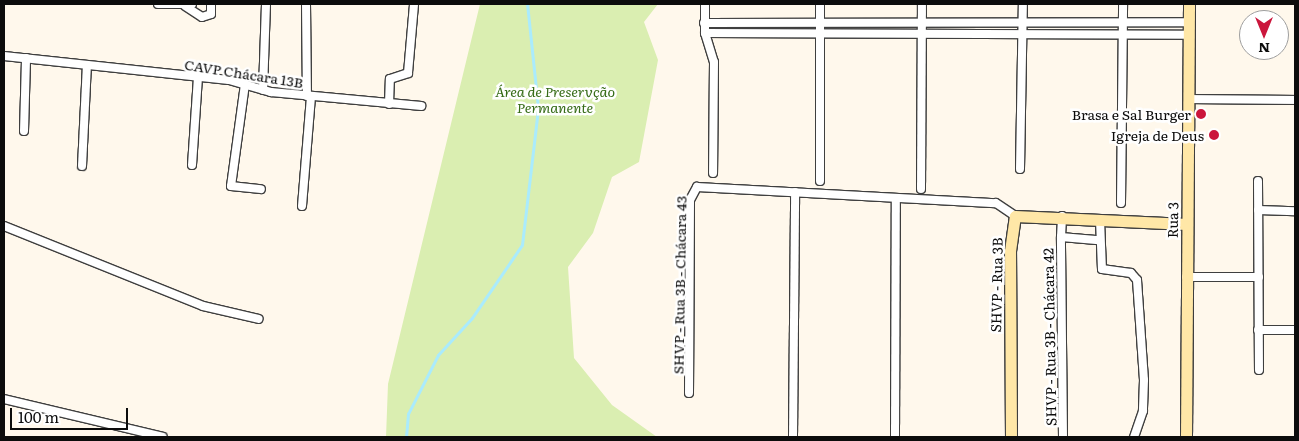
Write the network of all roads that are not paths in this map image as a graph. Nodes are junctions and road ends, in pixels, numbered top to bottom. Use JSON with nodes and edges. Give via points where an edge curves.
{"nodes":[{"id":1,"x":158,"y":4,"type":"edge"},
{"id":2,"x":211,"y":4,"type":"edge"},
{"id":3,"x":266,"y":4,"type":"edge"},
{"id":4,"x":306,"y":4,"type":"edge"},
{"id":5,"x":414,"y":4,"type":"edge"},
{"id":6,"x":705,"y":4,"type":"edge"},
{"id":7,"x":820,"y":4,"type":"edge"},
{"id":8,"x":922,"y":4,"type":"edge"},
{"id":9,"x":1023,"y":4,"type":"edge"},
{"id":10,"x":1123,"y":4,"type":"edge"},
{"id":11,"x":1189,"y":4,"type":"edge"},
{"id":12,"x":189,"y":5,"type":"edge"},
{"id":13,"x":1188,"y":22,"type":"junction"},
{"id":14,"x":704,"y":23,"type":"junction"},
{"id":15,"x":921,"y":24,"type":"junction"},
{"id":16,"x":1022,"y":24,"type":"junction"},
{"id":17,"x":1150,"y":24,"type":"junction"},
{"id":18,"x":1122,"y":25,"type":"junction"},
{"id":19,"x":820,"y":29,"type":"junction"},
{"id":20,"x":705,"y":33,"type":"junction"},
{"id":21,"x":921,"y":33,"type":"junction"},
{"id":22,"x":1022,"y":34,"type":"junction"},
{"id":23,"x":1122,"y":35,"type":"junction"},
{"id":24,"x":1149,"y":35,"type":"junction"},
{"id":25,"x":1189,"y":36,"type":"junction"},
{"id":26,"x":4,"y":56,"type":"edge"},
{"id":27,"x":26,"y":58,"type":"junction"},
{"id":28,"x":87,"y":65,"type":"junction"},
{"id":29,"x":198,"y":76,"type":"junction"},
{"id":30,"x":245,"y":84,"type":"junction"},
{"id":31,"x":263,"y":90,"type":"junction"},
{"id":32,"x":309,"y":96,"type":"junction"},
{"id":33,"x":1189,"y":99,"type":"junction"},
{"id":34,"x":1295,"y":100,"type":"edge"},
{"id":35,"x":389,"y":104,"type":"junction"},
{"id":36,"x":421,"y":106,"type":"dead end"},
{"id":37,"x":24,"y":131,"type":"dead end"},
{"id":38,"x":192,"y":165,"type":"dead end"},
{"id":39,"x":82,"y":166,"type":"dead end"},
{"id":40,"x":1020,"y":169,"type":"dead end"},
{"id":41,"x":713,"y":173,"type":"dead end"},
{"id":42,"x":820,"y":181,"type":"dead end"},
{"id":43,"x":1258,"y":181,"type":"dead end"},
{"id":44,"x":921,"y":189,"type":"dead end"},
{"id":45,"x":261,"y":190,"type":"dead end"},
{"id":46,"x":795,"y":192,"type":"junction"},
{"id":47,"x":896,"y":198,"type":"junction"},
{"id":48,"x":1122,"y":203,"type":"dead end"},
{"id":49,"x":302,"y":206,"type":"dead end"},
{"id":50,"x":1258,"y":210,"type":"junction"},
{"id":51,"x":1295,"y":210,"type":"edge"},
{"id":52,"x":1015,"y":216,"type":"junction"},
{"id":53,"x":1062,"y":216,"type":"junction"},
{"id":54,"x":1100,"y":220,"type":"junction"},
{"id":55,"x":1187,"y":224,"type":"junction"},
{"id":56,"x":4,"y":226,"type":"edge"},
{"id":57,"x":1061,"y":237,"type":"junction"},
{"id":58,"x":1099,"y":240,"type":"junction"},
{"id":59,"x":1259,"y":276,"type":"junction"},
{"id":60,"x":1186,"y":277,"type":"junction"},
{"id":61,"x":259,"y":318,"type":"dead end"},
{"id":62,"x":1258,"y":330,"type":"junction"},
{"id":63,"x":1295,"y":330,"type":"edge"},
{"id":64,"x":1260,"y":370,"type":"dead end"},
{"id":65,"x":689,"y":394,"type":"dead end"},
{"id":66,"x":4,"y":399,"type":"edge"},
{"id":67,"x":164,"y":437,"type":"edge"},
{"id":68,"x":793,"y":437,"type":"edge"},
{"id":69,"x":896,"y":437,"type":"edge"},
{"id":70,"x":1011,"y":437,"type":"edge"},
{"id":71,"x":1063,"y":437,"type":"edge"},
{"id":72,"x":1134,"y":437,"type":"edge"},
{"id":73,"x":1186,"y":437,"type":"edge"}],
"edges":[{"from":1,"to":12,"type":"street"},
{"from":2,"to":12,"type":"street","via":[[211,14],[202,17]]},
{"from":3,"to":31,"type":"street"},
{"from":4,"to":32,"type":"street"},
{"from":5,"to":35,"type":"street","via":[[408,74],[390,79]]},
{"from":6,"to":14,"type":"street"},
{"from":7,"to":19,"type":"street"},
{"from":8,"to":15,"type":"street"},
{"from":9,"to":16,"type":"street"},
{"from":10,"to":18,"type":"street"},
{"from":11,"to":13,"type":"main road","name":"Rua 3"},
{"from":13,"to":17,"type":"street"},
{"from":13,"to":25,"type":"main road","name":"Rua 3"},
{"from":14,"to":19,"type":"street"},
{"from":14,"to":20,"type":"street"},
{"from":15,"to":16,"type":"street"},
{"from":15,"to":19,"type":"street"},
{"from":15,"to":21,"type":"street"},
{"from":16,"to":18,"type":"street"},
{"from":16,"to":22,"type":"street"},
{"from":17,"to":18,"type":"street"},
{"from":17,"to":24,"type":"street"},
{"from":18,"to":23,"type":"street"},
{"from":19,"to":20,"type":"street"},
{"from":19,"to":21,"type":"street"},
{"from":19,"to":42,"type":"street"},
{"from":20,"to":41,"type":"street","via":[[714,62]]},
{"from":21,"to":22,"type":"street"},
{"from":21,"to":44,"type":"street"},
{"from":22,"to":23,"type":"street"},
{"from":22,"to":40,"type":"street"},
{"from":23,"to":24,"type":"street"},
{"from":23,"to":48,"type":"street"},
{"from":24,"to":25,"type":"street"},
{"from":25,"to":33,"type":"main road","name":"Rua 3"},
{"from":26,"to":27,"type":"street","name":"CAVP Chácara 13B"},
{"from":27,"to":28,"type":"street","name":"CAVP Chácara 13B"},
{"from":27,"to":37,"type":"street"},
{"from":28,"to":29,"type":"street","name":"CAVP Chácara 13B"},
{"from":28,"to":39,"type":"street"},
{"from":29,"to":30,"type":"street","name":"CAVP Chácara 13B"},
{"from":29,"to":38,"type":"street"},
{"from":30,"to":31,"type":"street","name":"CAVP Chácara 13B"},
{"from":30,"to":45,"type":"street","via":[[231,186]]},
{"from":31,"to":32,"type":"street","name":"CAVP Chácara 13B"},
{"from":32,"to":35,"type":"street","name":"CAVP Chácara 13B"},
{"from":32,"to":49,"type":"street"},
{"from":33,"to":34,"type":"street"},
{"from":33,"to":55,"type":"main road","name":"Rua 3"},
{"from":35,"to":36,"type":"street","name":"CAVP Chácara 13B"},
{"from":43,"to":50,"type":"street"},
{"from":46,"to":47,"type":"street","name":"SHVP - Rua 3B - Chácara 43"},
{"from":46,"to":65,"type":"street","name":"SHVP - Rua 3B - Chácara 43","via":[[702,186],[692,190]]},
{"from":46,"to":68,"type":"street"},
{"from":47,"to":52,"type":"street","name":"SHVP - Rua 3B - Chácara 43","via":[[996,203]]},
{"from":47,"to":69,"type":"street"},
{"from":50,"to":51,"type":"street"},
{"from":50,"to":59,"type":"street"},
{"from":52,"to":53,"type":"main road"},
{"from":52,"to":70,"type":"main road","name":"SHVP - Rua 3B","via":[[1010,251]]},
{"from":53,"to":54,"type":"main road"},
{"from":53,"to":57,"type":"street","name":"SHVP - Rua 3B - Chácara 42"},
{"from":54,"to":55,"type":"main road"},
{"from":54,"to":58,"type":"street"},
{"from":55,"to":60,"type":"main road","name":"Rua 3"},
{"from":56,"to":61,"type":"street","via":[[203,306]]},
{"from":57,"to":58,"type":"street","name":"SHVP - Rua 3B - Chácara 42"},
{"from":57,"to":71,"type":"street","name":"SHVP - Rua 3B - Chácara 42"},
{"from":58,"to":72,"type":"street","via":[[1102,269],[1131,273],[1138,280],[1144,380],[1143,411]]},
{"from":59,"to":60,"type":"street"},
{"from":59,"to":62,"type":"street"},
{"from":60,"to":73,"type":"main road","name":"Rua 3"},
{"from":62,"to":63,"type":"street"},
{"from":62,"to":64,"type":"street"},
{"from":66,"to":67,"type":"street"}]}
